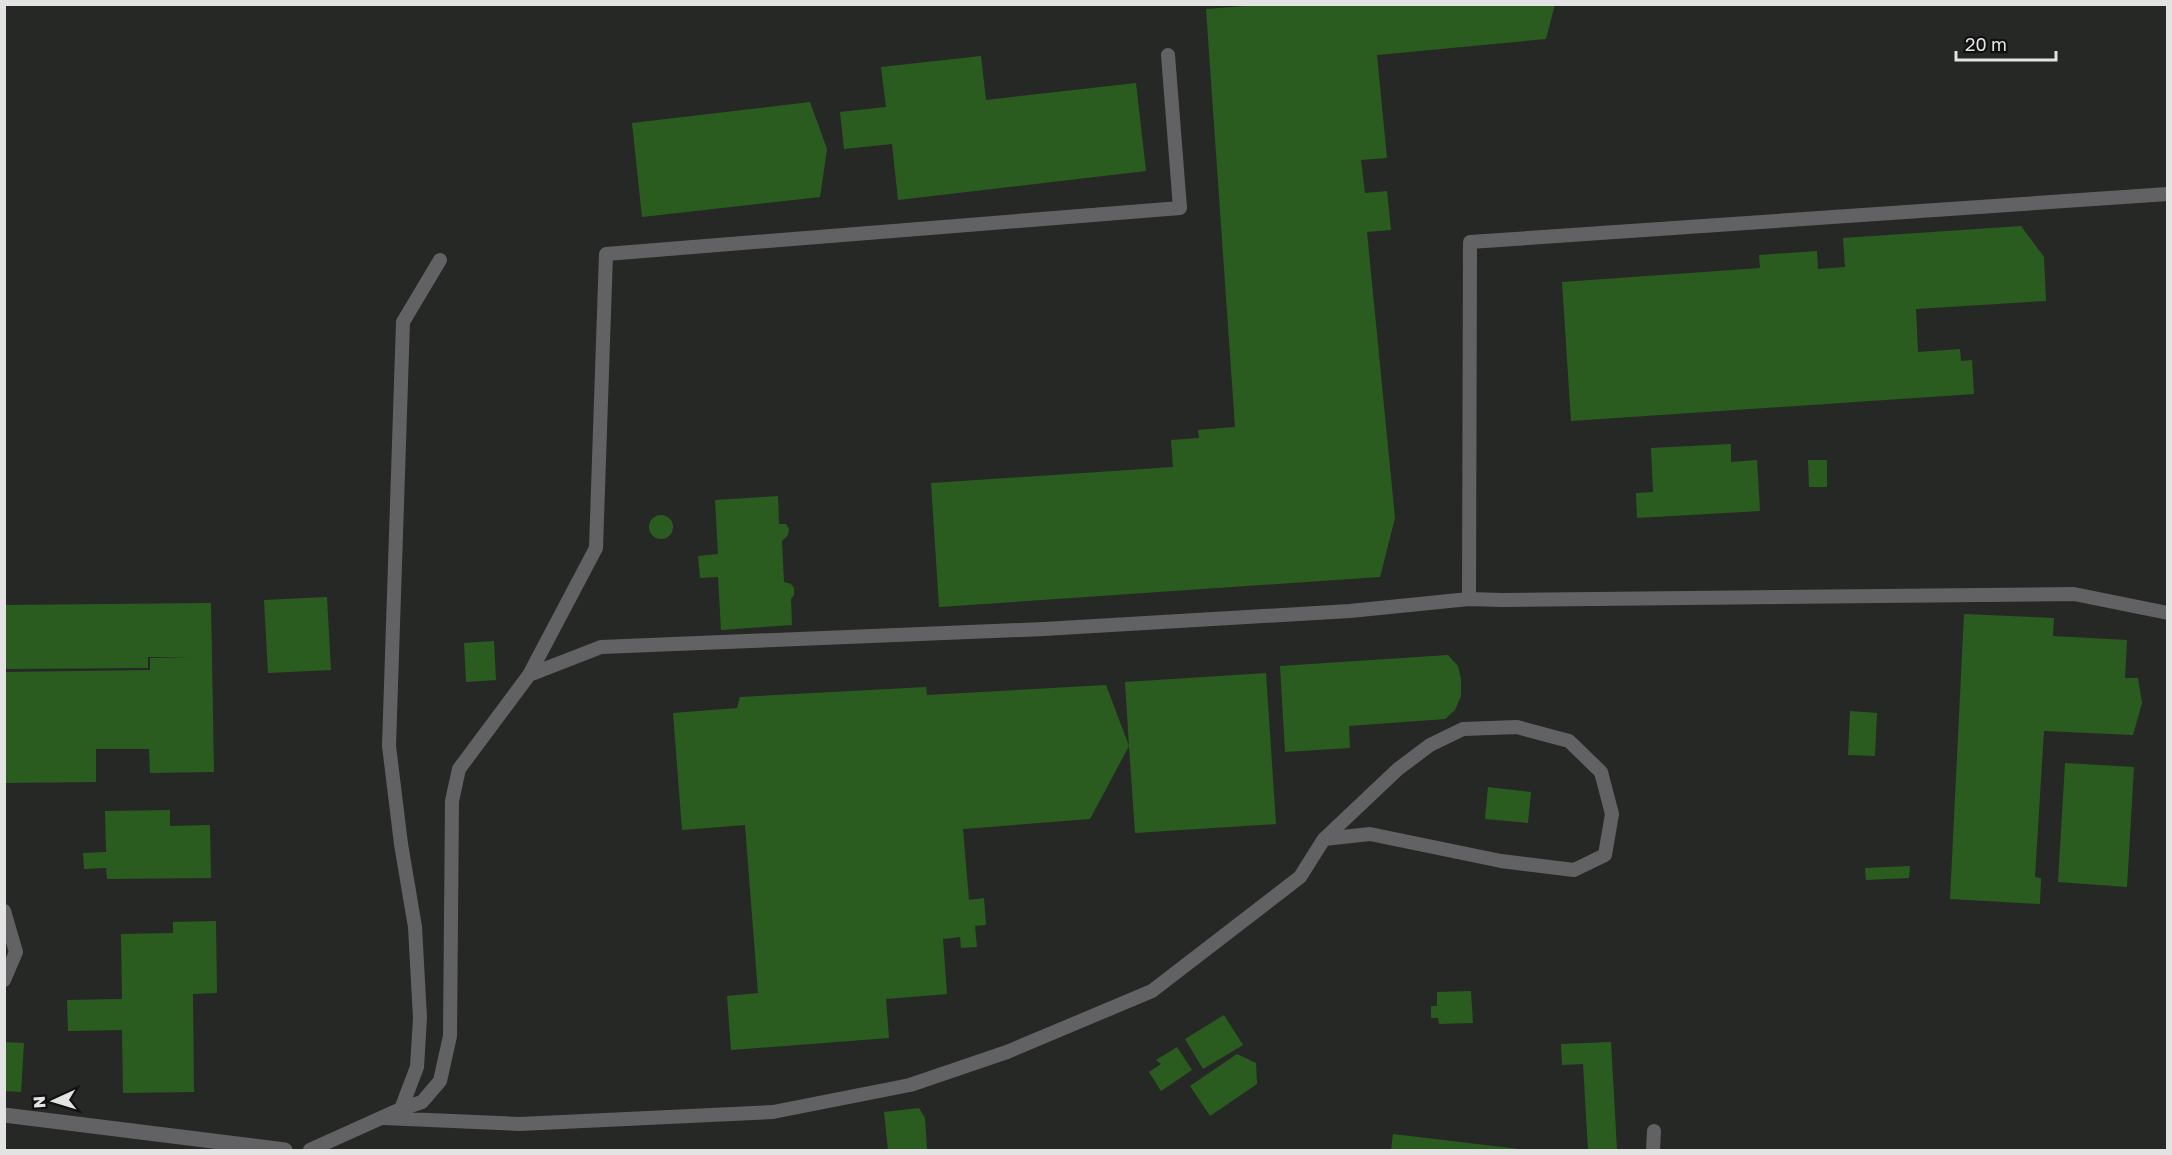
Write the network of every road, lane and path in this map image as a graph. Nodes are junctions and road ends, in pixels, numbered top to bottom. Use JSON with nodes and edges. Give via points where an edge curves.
{"nodes":[{"id":1,"x":1168,"y":55,"type":"dead end"},
{"id":2,"x":2168,"y":194,"type":"edge"},
{"id":3,"x":440,"y":260,"type":"dead end"},
{"id":4,"x":1469,"y":599,"type":"junction"},
{"id":5,"x":2168,"y":613,"type":"edge"},
{"id":6,"x":529,"y":675,"type":"junction"},
{"id":7,"x":1324,"y":839,"type":"junction"},
{"id":8,"x":4,"y":911,"type":"edge"},
{"id":9,"x":4,"y":980,"type":"edge"},
{"id":10,"x":401,"y":1109,"type":"junction"},
{"id":11,"x":4,"y":1115,"type":"edge"},
{"id":12,"x":381,"y":1118,"type":"junction"},
{"id":13,"x":1654,"y":1131,"type":"dead end"},
{"id":14,"x":285,"y":1150,"type":"edge"},
{"id":15,"x":310,"y":1150,"type":"edge"},
{"id":16,"x":1653,"y":1150,"type":"edge"}],
"edges":[{"from":1,"to":6,"type":"lane","via":[[1180,208],[606,254],[596,548]]},
{"from":2,"to":4,"type":"lane","via":[[1470,242]]},
{"from":3,"to":10,"type":"lane","via":[[403,322],[389,746],[415,927],[420,1018],[417,1067]]},
{"from":4,"to":5,"type":"lane","via":[[2074,594]]},
{"from":4,"to":6,"type":"lane","via":[[1350,611],[1044,629],[601,647]]},
{"from":6,"to":10,"type":"lane","via":[[459,769],[452,801],[450,1036],[440,1081],[422,1102]]},
{"from":7,"to":7,"type":"lane","via":[[1370,834],[1501,861],[1574,870],[1605,855],[1612,814],[1602,772],[1569,741],[1517,727],[1463,729],[1430,745],[1398,769]]},
{"from":7,"to":12,"type":"lane","via":[[1300,877],[1152,991],[1007,1052],[910,1085],[773,1112],[520,1124]]},
{"from":8,"to":9,"type":"lane","via":[[16,952]]},
{"from":10,"to":12,"type":"lane"},
{"from":11,"to":14,"type":"street"},
{"from":12,"to":15,"type":"lane"},
{"from":13,"to":16,"type":"lane"}]}
